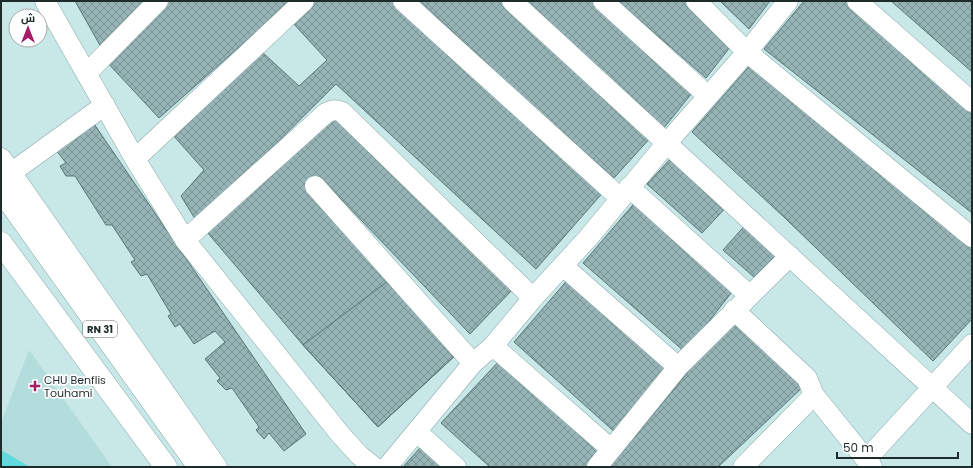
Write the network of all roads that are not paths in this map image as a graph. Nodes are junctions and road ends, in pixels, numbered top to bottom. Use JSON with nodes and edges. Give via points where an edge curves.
{"nodes":[{"id":1,"x":158,"y":1,"type":"edge"},
{"id":2,"x":304,"y":1,"type":"edge"},
{"id":3,"x":403,"y":1,"type":"edge"},
{"id":4,"x":512,"y":1,"type":"edge"},
{"id":5,"x":603,"y":1,"type":"edge"},
{"id":6,"x":696,"y":1,"type":"edge"},
{"id":7,"x":788,"y":1,"type":"edge"},
{"id":8,"x":857,"y":1,"type":"edge"},
{"id":9,"x":48,"y":2,"type":"edge"},
{"id":10,"x":747,"y":52,"type":"junction"},
{"id":11,"x":87,"y":73,"type":"junction"},
{"id":12,"x":708,"y":96,"type":"junction"},
{"id":13,"x":972,"y":102,"type":"edge"},
{"id":14,"x":105,"y":106,"type":"junction"},
{"id":15,"x":666,"y":144,"type":"junction"},
{"id":16,"x":135,"y":160,"type":"junction"},
{"id":17,"x":4,"y":175,"type":"edge"},
{"id":18,"x":315,"y":186,"type":"dead end"},
{"id":19,"x":625,"y":192,"type":"junction"},
{"id":20,"x":972,"y":237,"type":"edge"},
{"id":21,"x":184,"y":240,"type":"junction"},
{"id":22,"x":1,"y":243,"type":"edge"},
{"id":23,"x":790,"y":256,"type":"junction"},
{"id":24,"x":563,"y":266,"type":"junction"},
{"id":25,"x":749,"y":295,"type":"junction"},
{"id":26,"x":532,"y":298,"type":"junction"},
{"id":27,"x":734,"y":310,"type":"junction"},
{"id":28,"x":972,"y":344,"type":"edge"},
{"id":29,"x":493,"y":346,"type":"junction"},
{"id":30,"x":474,"y":363,"type":"junction"},
{"id":31,"x":678,"y":367,"type":"junction"},
{"id":32,"x":933,"y":388,"type":"junction"},
{"id":33,"x":814,"y":394,"type":"junction"},
{"id":34,"x":972,"y":424,"type":"edge"},
{"id":35,"x":418,"y":432,"type":"junction"},
{"id":36,"x":611,"y":449,"type":"junction"},
{"id":37,"x":869,"y":464,"type":"edge"},
{"id":38,"x":166,"y":467,"type":"edge"},
{"id":39,"x":199,"y":467,"type":"edge"},
{"id":40,"x":217,"y":467,"type":"edge"},
{"id":41,"x":374,"y":467,"type":"edge"},
{"id":42,"x":387,"y":467,"type":"edge"},
{"id":43,"x":456,"y":467,"type":"edge"},
{"id":44,"x":597,"y":467,"type":"edge"},
{"id":45,"x":743,"y":467,"type":"edge"}],
"edges":[{"from":1,"to":11,"type":"street"},
{"from":2,"to":16,"type":"street"},
{"from":3,"to":19,"type":"street"},
{"from":4,"to":15,"type":"street"},
{"from":5,"to":12,"type":"street"},
{"from":6,"to":10,"type":"street"},
{"from":7,"to":10,"type":"street"},
{"from":8,"to":13,"type":"street"},
{"from":9,"to":11,"type":"street"},
{"from":10,"to":12,"type":"street"},
{"from":10,"to":20,"type":"street"},
{"from":11,"to":14,"type":"street"},
{"from":12,"to":15,"type":"street"},
{"from":14,"to":16,"type":"street"},
{"from":14,"to":17,"type":"street"},
{"from":15,"to":19,"type":"street"},
{"from":15,"to":23,"type":"street"},
{"from":16,"to":21,"type":"street"},
{"from":17,"to":39,"type":"main road","number":"RN 31"},
{"from":17,"to":40,"type":"street"},
{"from":18,"to":30,"type":"street"},
{"from":19,"to":24,"type":"street"},
{"from":19,"to":25,"type":"street"},
{"from":21,"to":26,"type":"street","via":[[326,113],[337,110],[342,112]]},
{"from":21,"to":41,"type":"street","via":[[340,434]]},
{"from":22,"to":38,"type":"main road","number":"RN 31"},
{"from":23,"to":25,"type":"street"},
{"from":23,"to":32,"type":"street"},
{"from":24,"to":26,"type":"street"},
{"from":24,"to":31,"type":"street"},
{"from":25,"to":27,"type":"street"},
{"from":26,"to":29,"type":"street"},
{"from":27,"to":31,"type":"street"},
{"from":27,"to":33,"type":"street","via":[[807,378]]},
{"from":28,"to":32,"type":"street"},
{"from":29,"to":30,"type":"street"},
{"from":29,"to":36,"type":"street"},
{"from":30,"to":35,"type":"street"},
{"from":31,"to":36,"type":"street"},
{"from":32,"to":34,"type":"street"},
{"from":32,"to":37,"type":"street"},
{"from":33,"to":37,"type":"street"},
{"from":33,"to":45,"type":"street"},
{"from":35,"to":42,"type":"street"},
{"from":35,"to":43,"type":"street"},
{"from":36,"to":44,"type":"street"}]}
